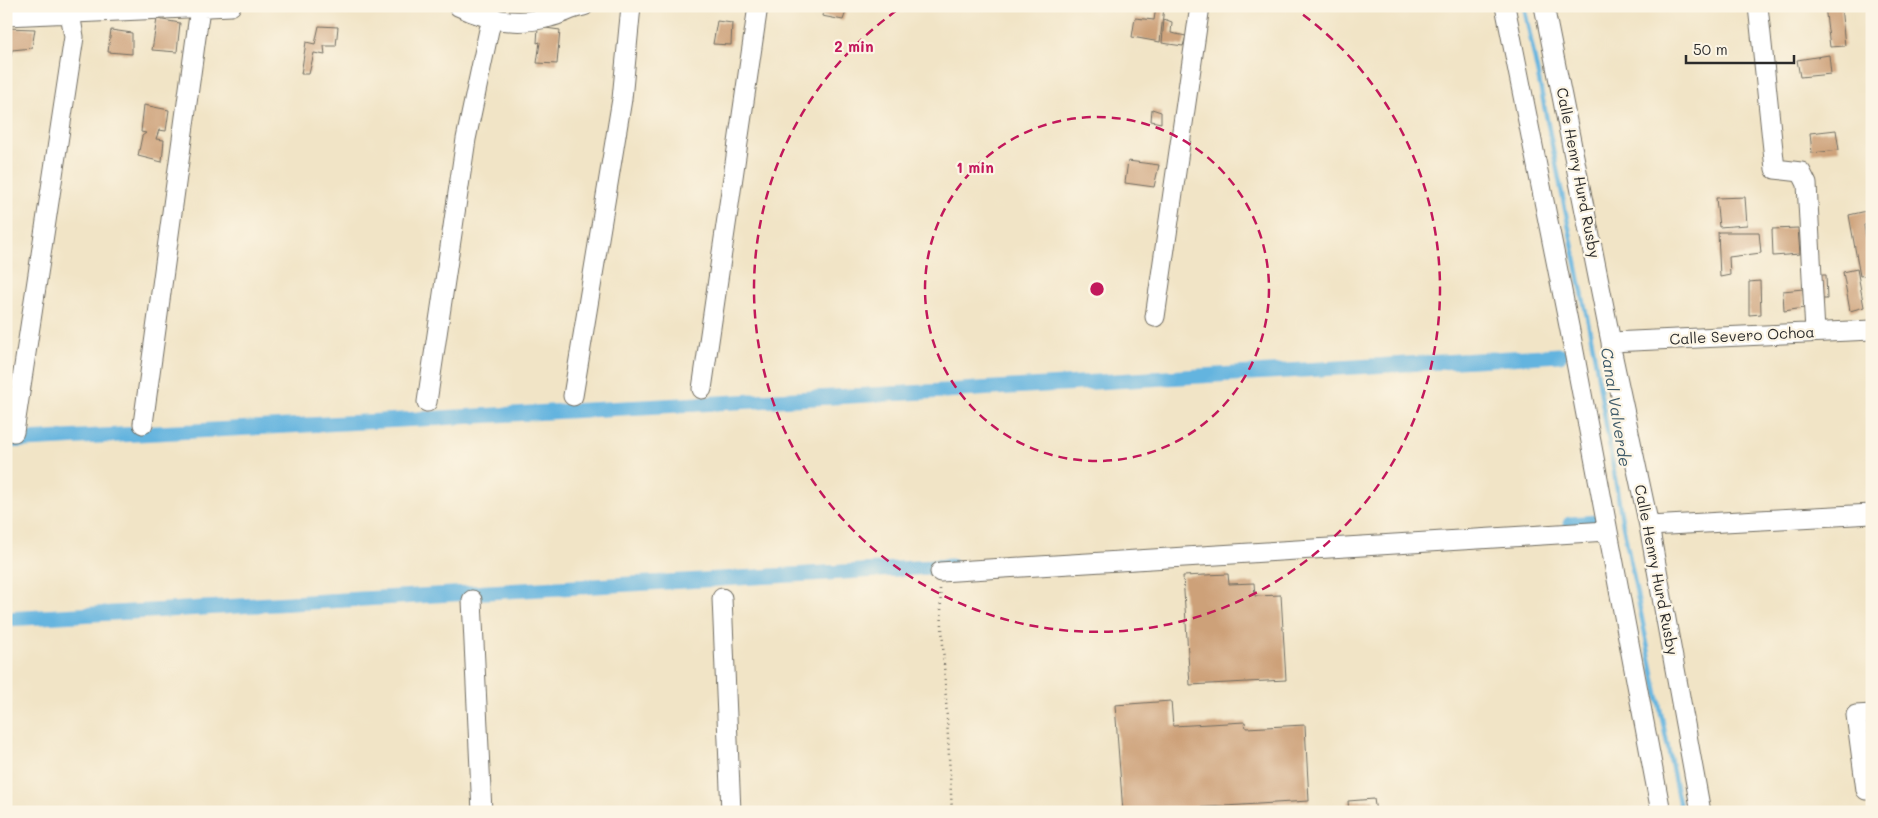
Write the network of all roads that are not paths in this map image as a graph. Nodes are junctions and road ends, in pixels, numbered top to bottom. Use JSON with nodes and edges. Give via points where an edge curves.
{"nodes":[{"id":1,"x":231,"y":6,"type":"edge"},
{"id":2,"x":458,"y":6,"type":"edge"},
{"id":3,"x":584,"y":6,"type":"edge"},
{"id":4,"x":631,"y":6,"type":"edge"},
{"id":5,"x":758,"y":6,"type":"edge"},
{"id":6,"x":1200,"y":6,"type":"edge"},
{"id":7,"x":1505,"y":6,"type":"edge"},
{"id":8,"x":1544,"y":6,"type":"edge"},
{"id":9,"x":1758,"y":6,"type":"edge"},
{"id":10,"x":200,"y":8,"type":"junction"},
{"id":11,"x":79,"y":11,"type":"edge"},
{"id":12,"x":6,"y":16,"type":"edge"},
{"id":13,"x":493,"y":19,"type":"junction"},
{"id":14,"x":1155,"y":317,"type":"dead end"},
{"id":15,"x":1872,"y":330,"type":"edge"},
{"id":16,"x":1815,"y":332,"type":"junction"},
{"id":17,"x":1611,"y":342,"type":"junction"},
{"id":18,"x":702,"y":389,"type":"dead end"},
{"id":19,"x":573,"y":396,"type":"dead end"},
{"id":20,"x":427,"y":402,"type":"dead end"},
{"id":21,"x":143,"y":424,"type":"dead end"},
{"id":22,"x":14,"y":432,"type":"dead end"},
{"id":23,"x":1872,"y":514,"type":"edge"},
{"id":24,"x":1649,"y":526,"type":"junction"},
{"id":25,"x":1607,"y":531,"type":"junction"},
{"id":26,"x":940,"y":572,"type":"road end"},
{"id":27,"x":722,"y":598,"type":"dead end"},
{"id":28,"x":472,"y":600,"type":"dead end"},
{"id":29,"x":1872,"y":714,"type":"edge"},
{"id":30,"x":1866,"y":790,"type":"dead end"},
{"id":31,"x":482,"y":812,"type":"edge"},
{"id":32,"x":731,"y":812,"type":"edge"},
{"id":33,"x":1661,"y":812,"type":"edge"},
{"id":34,"x":1700,"y":812,"type":"edge"}],
"edges":[{"from":1,"to":10,"type":"street"},
{"from":2,"to":13,"type":"street"},
{"from":3,"to":13,"type":"street","via":[[526,21]]},
{"from":4,"to":19,"type":"street","via":[[622,99]]},
{"from":5,"to":18,"type":"street"},
{"from":6,"to":14,"type":"street"},
{"from":7,"to":25,"type":"street"},
{"from":8,"to":17,"type":"street","name":"Calle Henry Hurd Rusby"},
{"from":9,"to":16,"type":"street","via":[[1775,169],[1800,172],[1807,184]]},
{"from":10,"to":11,"type":"street"},
{"from":10,"to":21,"type":"street"},
{"from":11,"to":12,"type":"street"},
{"from":11,"to":22,"type":"street"},
{"from":13,"to":20,"type":"street","via":[[466,139]]},
{"from":15,"to":16,"type":"street","name":"Calle Severo Ochoa"},
{"from":16,"to":17,"type":"street","name":"Calle Severo Ochoa"},
{"from":17,"to":24,"type":"street","name":"Calle Henry Hurd Rusby"},
{"from":23,"to":24,"type":"street"},
{"from":24,"to":34,"type":"street","name":"Calle Henry Hurd Rusby"},
{"from":25,"to":26,"type":"street"},
{"from":25,"to":33,"type":"street"},
{"from":27,"to":32,"type":"street"},
{"from":28,"to":31,"type":"street"},
{"from":29,"to":30,"type":"street","via":[[1856,715]]}]}
